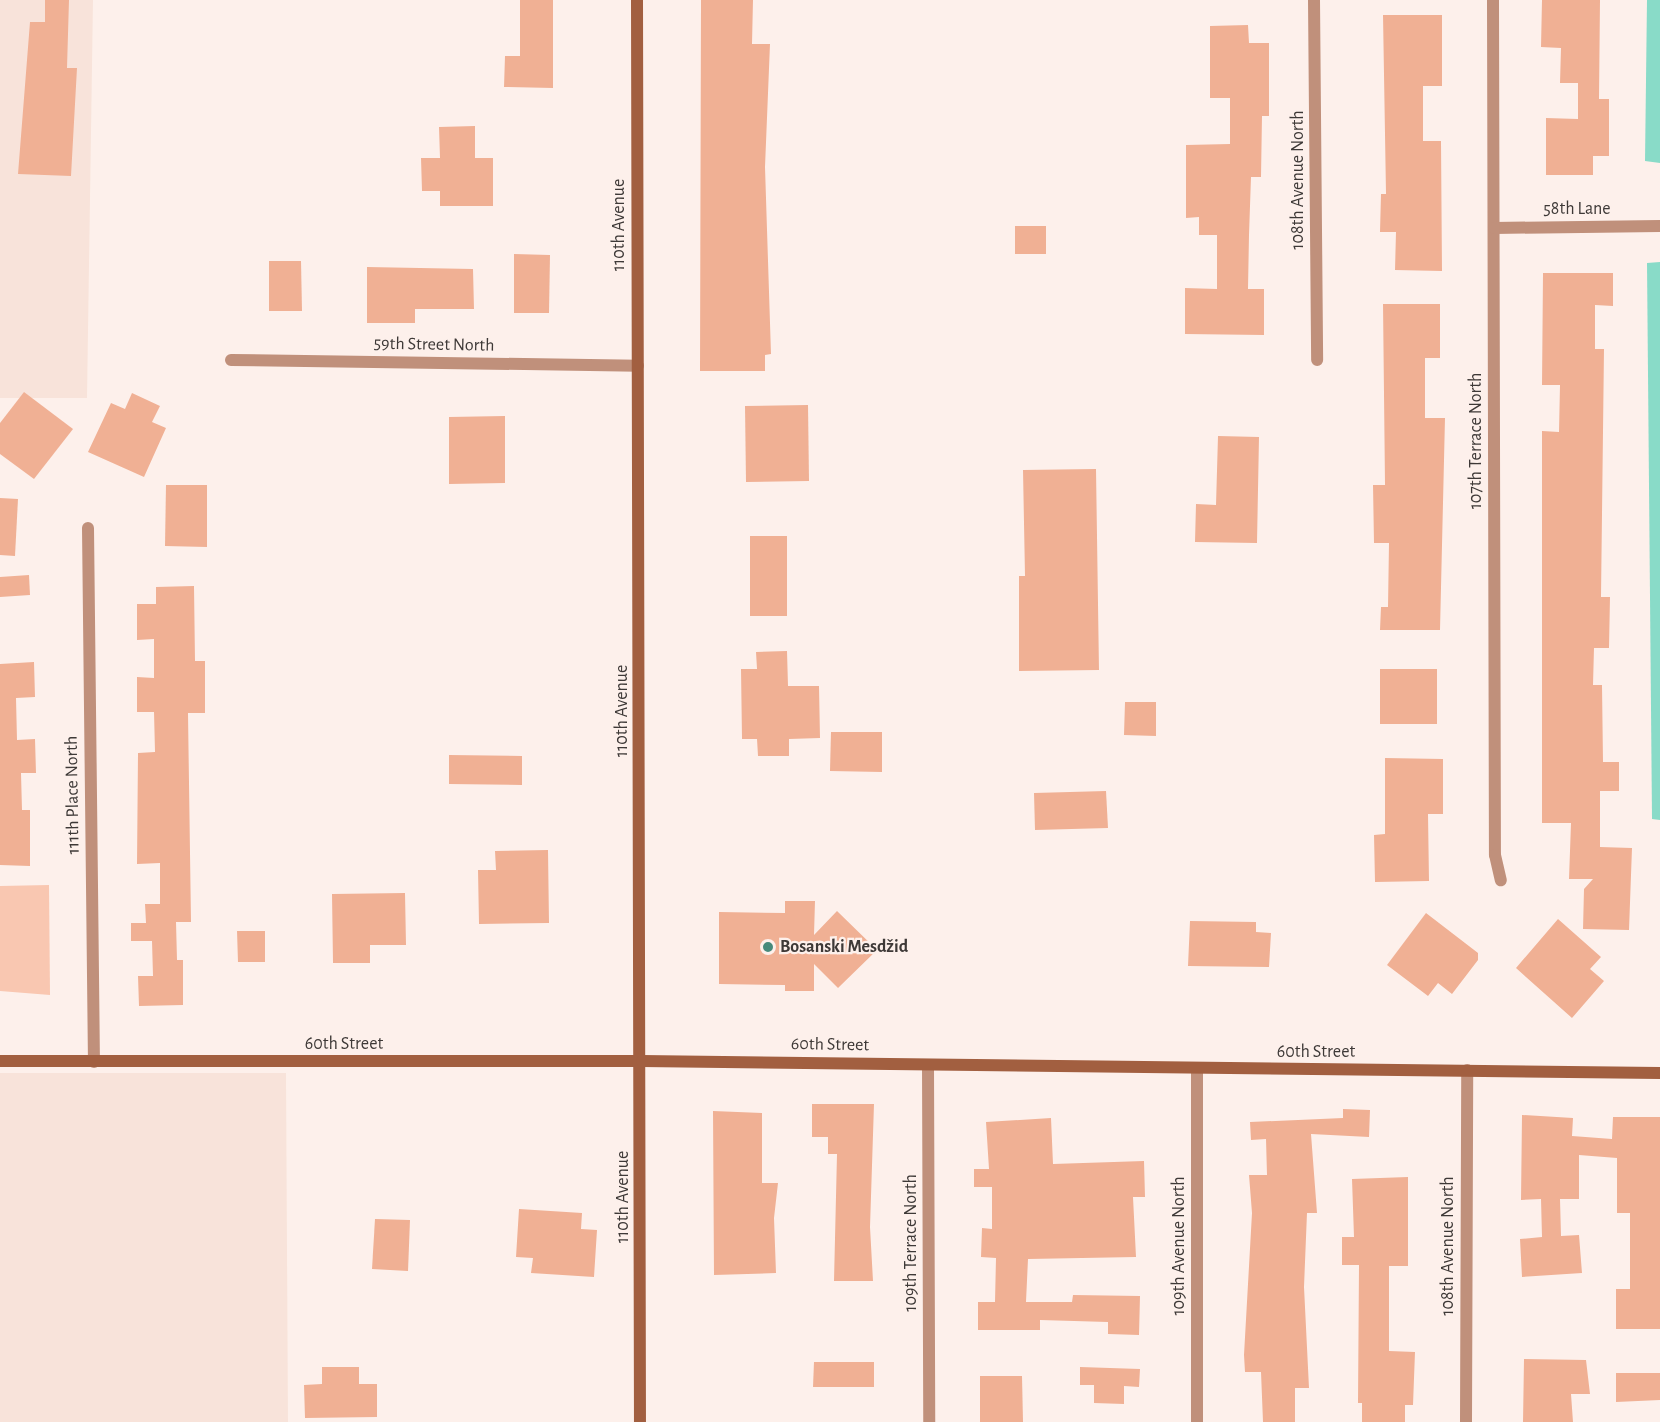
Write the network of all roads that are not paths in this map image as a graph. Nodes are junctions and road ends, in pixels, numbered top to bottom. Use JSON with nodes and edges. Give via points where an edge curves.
{"nodes":[{"id":1,"x":637,"y":0,"type":"edge"},
{"id":2,"x":1314,"y":0,"type":"edge"},
{"id":3,"x":1493,"y":0,"type":"edge"},
{"id":4,"x":1660,"y":226,"type":"edge"},
{"id":5,"x":1494,"y":228,"type":"junction"},
{"id":6,"x":231,"y":360,"type":"dead end"},
{"id":7,"x":1317,"y":360,"type":"dead end"},
{"id":8,"x":638,"y":366,"type":"junction"},
{"id":9,"x":87,"y":528,"type":"dead end"},
{"id":10,"x":1501,"y":880,"type":"dead end"},
{"id":11,"x":0,"y":1061,"type":"edge"},
{"id":12,"x":642,"y":1061,"type":"junction"},
{"id":13,"x":94,"y":1062,"type":"junction"},
{"id":14,"x":928,"y":1065,"type":"junction"},
{"id":15,"x":1197,"y":1070,"type":"junction"},
{"id":16,"x":1467,"y":1070,"type":"junction"},
{"id":17,"x":1660,"y":1073,"type":"edge"},
{"id":18,"x":640,"y":1422,"type":"edge"},
{"id":19,"x":929,"y":1422,"type":"edge"},
{"id":20,"x":1197,"y":1422,"type":"edge"},
{"id":21,"x":1466,"y":1422,"type":"edge"}],
"edges":[{"from":1,"to":8,"type":"street","name":"110th Avenue"},
{"from":2,"to":7,"type":"street","name":"108th Avenue North"},
{"from":3,"to":5,"type":"street","name":"107th Terrace North"},
{"from":4,"to":5,"type":"street","name":"58th Lane"},
{"from":5,"to":10,"type":"street","name":"107th Terrace North","via":[[1495,855]]},
{"from":6,"to":8,"type":"street","name":"59th Street North"},
{"from":8,"to":12,"type":"street","name":"110th Avenue"},
{"from":9,"to":13,"type":"street","name":"111th Place North"},
{"from":11,"to":13,"type":"street","name":"60th Street"},
{"from":12,"to":13,"type":"street","name":"60th Street"},
{"from":12,"to":14,"type":"street","name":"60th Street"},
{"from":12,"to":18,"type":"street","name":"110th Avenue"},
{"from":14,"to":15,"type":"street","name":"60th Street"},
{"from":14,"to":19,"type":"street","name":"109th Terrace North"},
{"from":15,"to":16,"type":"street","name":"60th Street"},
{"from":15,"to":20,"type":"street","name":"109th Avenue North"},
{"from":16,"to":17,"type":"street","name":"60th Street"},
{"from":16,"to":21,"type":"street","name":"108th Avenue North"}]}
